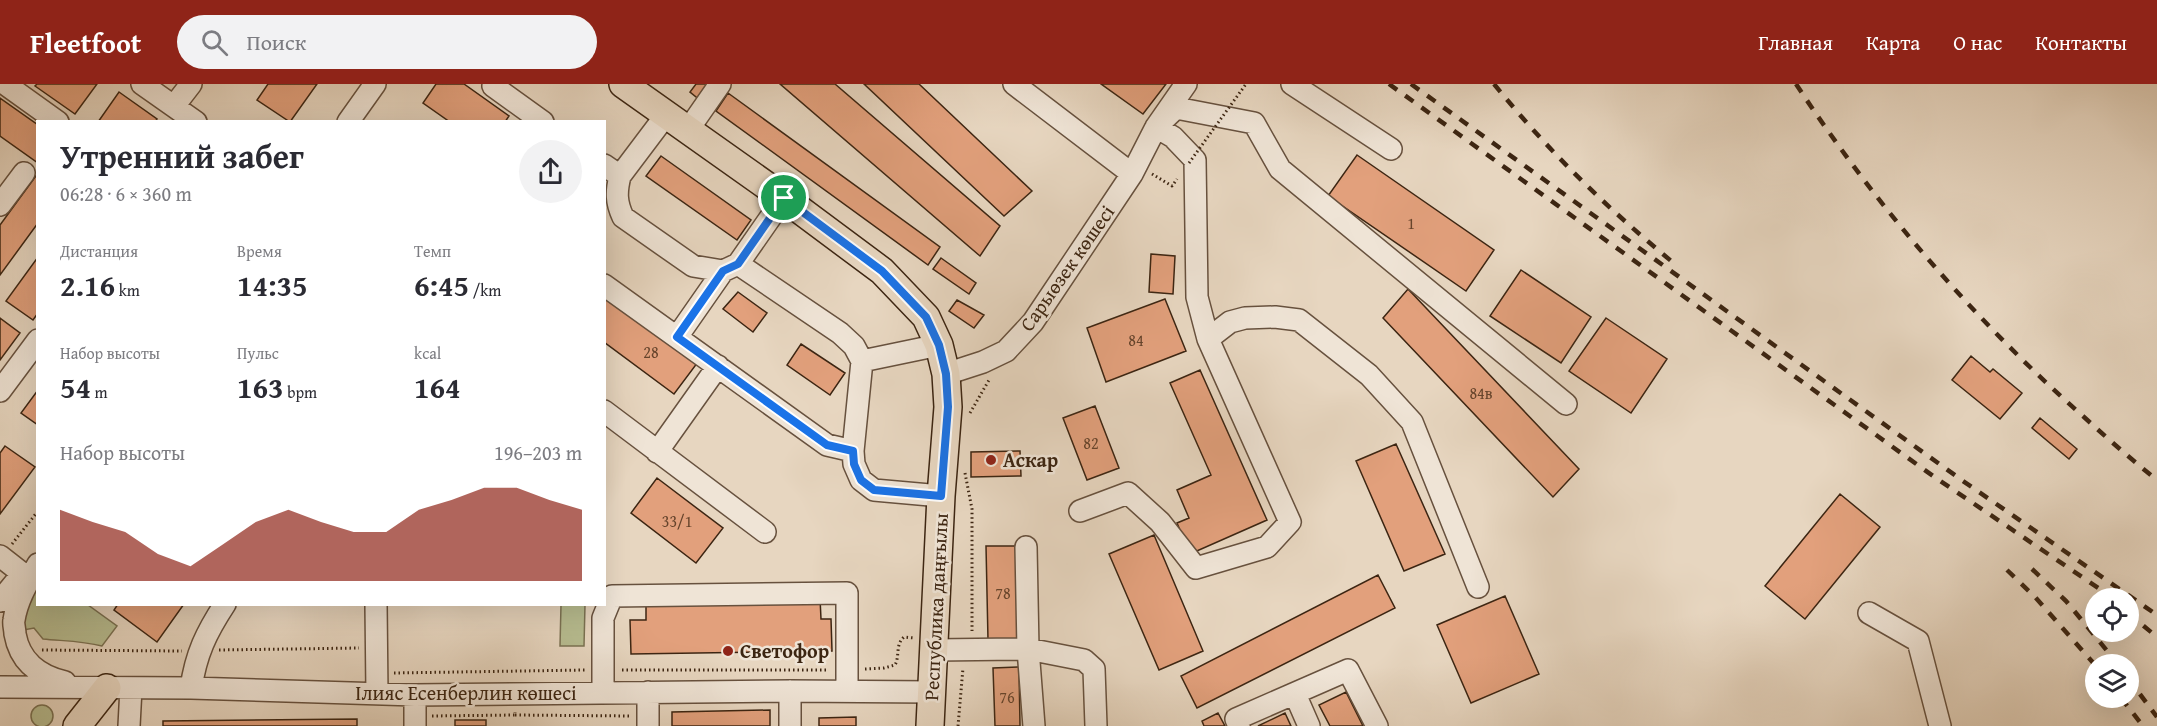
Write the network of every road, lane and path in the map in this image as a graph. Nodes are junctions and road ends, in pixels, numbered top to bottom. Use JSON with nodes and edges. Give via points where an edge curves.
{"nodes":[{"id":1,"x":5,"y":84,"type":"edge"},
{"id":2,"x":142,"y":84,"type":"edge"},
{"id":3,"x":191,"y":84,"type":"edge"},
{"id":4,"x":375,"y":84,"type":"edge"},
{"id":5,"x":494,"y":84,"type":"edge"},
{"id":6,"x":623,"y":84,"type":"edge"},
{"id":7,"x":720,"y":84,"type":"edge"},
{"id":8,"x":1014,"y":84,"type":"edge"},
{"id":9,"x":1186,"y":84,"type":"edge"},
{"id":10,"x":1246,"y":84,"type":"edge"},
{"id":11,"x":1292,"y":84,"type":"edge"},
{"id":12,"x":174,"y":106,"type":"junction"},
{"id":13,"x":666,"y":115,"type":"junction"},
{"id":14,"x":55,"y":120,"type":"edge"},
{"id":15,"x":193,"y":120,"type":"edge"},
{"id":16,"x":349,"y":120,"type":"edge"},
{"id":17,"x":540,"y":120,"type":"edge"},
{"id":18,"x":1156,"y":127,"type":"junction"},
{"id":19,"x":688,"y":130,"type":"junction"},
{"id":20,"x":1391,"y":149,"type":"dead end"},
{"id":21,"x":612,"y":170,"type":"edge"},
{"id":22,"x":1183,"y":171,"type":"dead end"},
{"id":23,"x":24,"y":173,"type":"dead end"},
{"id":24,"x":1140,"y":173,"type":"junction"},
{"id":25,"x":1178,"y":178,"type":"dead end"},
{"id":26,"x":784,"y":198,"type":"junction"},
{"id":27,"x":0,"y":205,"type":"edge"},
{"id":28,"x":730,"y":268,"type":"junction"},
{"id":29,"x":606,"y":286,"type":"edge"},
{"id":30,"x":677,"y":337,"type":"junction"},
{"id":31,"x":1208,"y":339,"type":"junction"},
{"id":32,"x":36,"y":343,"type":"edge"},
{"id":33,"x":939,"y":345,"type":"junction"},
{"id":34,"x":862,"y":361,"type":"junction"},
{"id":35,"x":718,"y":366,"type":"junction"},
{"id":36,"x":946,"y":374,"type":"junction"},
{"id":37,"x":0,"y":391,"type":"edge"},
{"id":38,"x":1566,"y":404,"type":"dead end"},
{"id":39,"x":606,"y":413,"type":"edge"},
{"id":40,"x":853,"y":451,"type":"junction"},
{"id":41,"x":657,"y":452,"type":"junction"},
{"id":42,"x":941,"y":496,"type":"junction"},
{"id":43,"x":1080,"y":511,"type":"dead end"},
{"id":44,"x":36,"y":513,"type":"edge"},
{"id":45,"x":765,"y":531,"type":"dead end"},
{"id":46,"x":1026,"y":547,"type":"dead end"},
{"id":47,"x":1,"y":557,"type":"edge"},
{"id":48,"x":30,"y":569,"type":"edge"},
{"id":49,"x":1478,"y":587,"type":"dead end"},
{"id":50,"x":0,"y":601,"type":"edge"},
{"id":51,"x":224,"y":606,"type":"edge"},
{"id":52,"x":376,"y":606,"type":"edge"},
{"id":53,"x":1869,"y":613,"type":"dead end"},
{"id":54,"x":1028,"y":649,"type":"junction"},
{"id":55,"x":935,"y":650,"type":"junction"},
{"id":56,"x":964,"y":650,"type":"junction"},
{"id":57,"x":0,"y":687,"type":"edge"},
{"id":58,"x":119,"y":688,"type":"junction"},
{"id":59,"x":192,"y":688,"type":"junction"},
{"id":60,"x":847,"y":690,"type":"junction"},
{"id":61,"x":790,"y":691,"type":"junction"},
{"id":62,"x":648,"y":692,"type":"junction"},
{"id":63,"x":933,"y":692,"type":"junction"},
{"id":64,"x":603,"y":693,"type":"junction"},
{"id":65,"x":377,"y":694,"type":"junction"},
{"id":66,"x":1295,"y":694,"type":"junction"},
{"id":67,"x":415,"y":695,"type":"junction"},
{"id":68,"x":515,"y":715,"type":"dead end"},
{"id":69,"x":648,"y":721,"type":"edge"},
{"id":70,"x":77,"y":726,"type":"edge"},
{"id":71,"x":129,"y":726,"type":"edge"},
{"id":72,"x":415,"y":726,"type":"edge"},
{"id":73,"x":790,"y":726,"type":"edge"},
{"id":74,"x":930,"y":726,"type":"edge"},
{"id":75,"x":958,"y":726,"type":"edge"},
{"id":76,"x":1034,"y":726,"type":"edge"},
{"id":77,"x":1096,"y":726,"type":"edge"},
{"id":78,"x":1239,"y":726,"type":"edge"},
{"id":79,"x":1309,"y":726,"type":"edge"},
{"id":80,"x":1377,"y":726,"type":"edge"},
{"id":81,"x":1940,"y":726,"type":"edge"}],
"edges":[{"from":1,"to":14,"type":"street"},
{"from":2,"to":12,"type":"street"},
{"from":3,"to":12,"type":"street"},
{"from":4,"to":16,"type":"street"},
{"from":5,"to":17,"type":"street"},
{"from":6,"to":13,"type":"main road","name":"Республика даңғылы"},
{"from":7,"to":19,"type":"street"},
{"from":8,"to":24,"type":"street"},
{"from":9,"to":18,"type":"street","name":"Сарыөзек көшесі"},
{"from":10,"to":22,"type":"path","bridge":true},
{"from":11,"to":20,"type":"street"},
{"from":12,"to":15,"type":"street"},
{"from":13,"to":19,"type":"main road","name":"Республика даңғылы"},
{"from":13,"to":21,"type":"street"},
{"from":18,"to":24,"type":"street","name":"Сарыөзек көшесі"},
{"from":18,"to":31,"type":"street","via":[[1173,137],[1195,160],[1197,297]]},
{"from":18,"to":38,"type":"street","via":[[1176,108],[1254,123],[1280,169]]},
{"from":19,"to":26,"type":"main road","name":"Республика даңғылы"},
{"from":21,"to":28,"type":"street","via":[[623,217],[693,266]]},
{"from":23,"to":27,"type":"street"},
{"from":24,"to":25,"type":"path","via":[[1172,186]]},
{"from":24,"to":36,"type":"street","name":"Сарыөзек көшесі","via":[[1034,322],[1006,351]]},
{"from":26,"to":28,"type":"street"},
{"from":26,"to":33,"type":"main road","name":"Республика даңғылы","via":[[882,271],[926,317]]},
{"from":28,"to":30,"type":"street"},
{"from":28,"to":34,"type":"street","via":[[840,333]]},
{"from":29,"to":30,"type":"street"},
{"from":30,"to":35,"type":"street"},
{"from":31,"to":43,"type":"street","via":[[1290,522],[1267,547],[1196,568],[1160,522],[1128,493]]},
{"from":31,"to":49,"type":"street","via":[[1230,322],[1245,318],[1299,320],[1369,375],[1412,422]]},
{"from":32,"to":37,"type":"street"},
{"from":33,"to":34,"type":"street"},
{"from":33,"to":36,"type":"main road","name":"Республика даңғылы"},
{"from":34,"to":40,"type":"street"},
{"from":35,"to":40,"type":"street","via":[[827,445]]},
{"from":35,"to":41,"type":"street"},
{"from":36,"to":42,"type":"main road","name":"Республика даңғылы","via":[[948,407]]},
{"from":39,"to":41,"type":"street"},
{"from":40,"to":42,"type":"street","via":[[861,480],[874,490]]},
{"from":41,"to":45,"type":"street"},
{"from":42,"to":55,"type":"main road","name":"Республика даңғылы"},
{"from":44,"to":47,"type":"path"},
{"from":46,"to":54,"type":"street"},
{"from":47,"to":48,"type":"street"},
{"from":48,"to":50,"type":"street"},
{"from":48,"to":58,"type":"street","via":[[13,622],[22,655],[33,669],[50,678]]},
{"from":51,"to":59,"type":"street","via":[[195,661]]},
{"from":52,"to":65,"type":"street"},
{"from":53,"to":81,"type":"street","via":[[1918,641]]},
{"from":54,"to":56,"type":"street"},
{"from":54,"to":76,"type":"street"},
{"from":54,"to":77,"type":"street","via":[[1084,660],[1094,669]]},
{"from":55,"to":56,"type":"street"},
{"from":55,"to":63,"type":"main road","name":"Республика даңғылы"},
{"from":56,"to":75,"type":"path"},
{"from":57,"to":58,"type":"street","name":"Ілияс Есенберлин көшесі"},
{"from":58,"to":59,"type":"street","name":"Ілияс Есенберлин көшесі"},
{"from":58,"to":70,"type":"main road"},
{"from":58,"to":71,"type":"street"},
{"from":59,"to":65,"type":"street","name":"Ілияс Есенберлин көшесі"},
{"from":60,"to":61,"type":"street","name":"Ілияс Есенберлин көшесі"},
{"from":60,"to":63,"type":"street","name":"Ілияс Есенберлин көшесі"},
{"from":60,"to":64,"type":"street","via":[[847,593],[835,593],[612,596],[603,618]]},
{"from":61,"to":62,"type":"street","name":"Ілияс Есенберлин көшесі"},
{"from":61,"to":73,"type":"street"},
{"from":62,"to":64,"type":"street","name":"Ілияс Есенберлин көшесі"},
{"from":62,"to":69,"type":"street"},
{"from":63,"to":74,"type":"main road","name":"Республика даңғылы"},
{"from":64,"to":67,"type":"street","name":"Ілияс Есенберлин көшесі"},
{"from":65,"to":67,"type":"street","name":"Ілияс Есенберлин көшесі"},
{"from":66,"to":78,"type":"street","via":[[1236,719]]},
{"from":66,"to":79,"type":"street"},
{"from":66,"to":80,"type":"street","via":[[1348,670]]},
{"from":67,"to":72,"type":"street"},
{"from":68,"to":69,"type":"path"}]}
